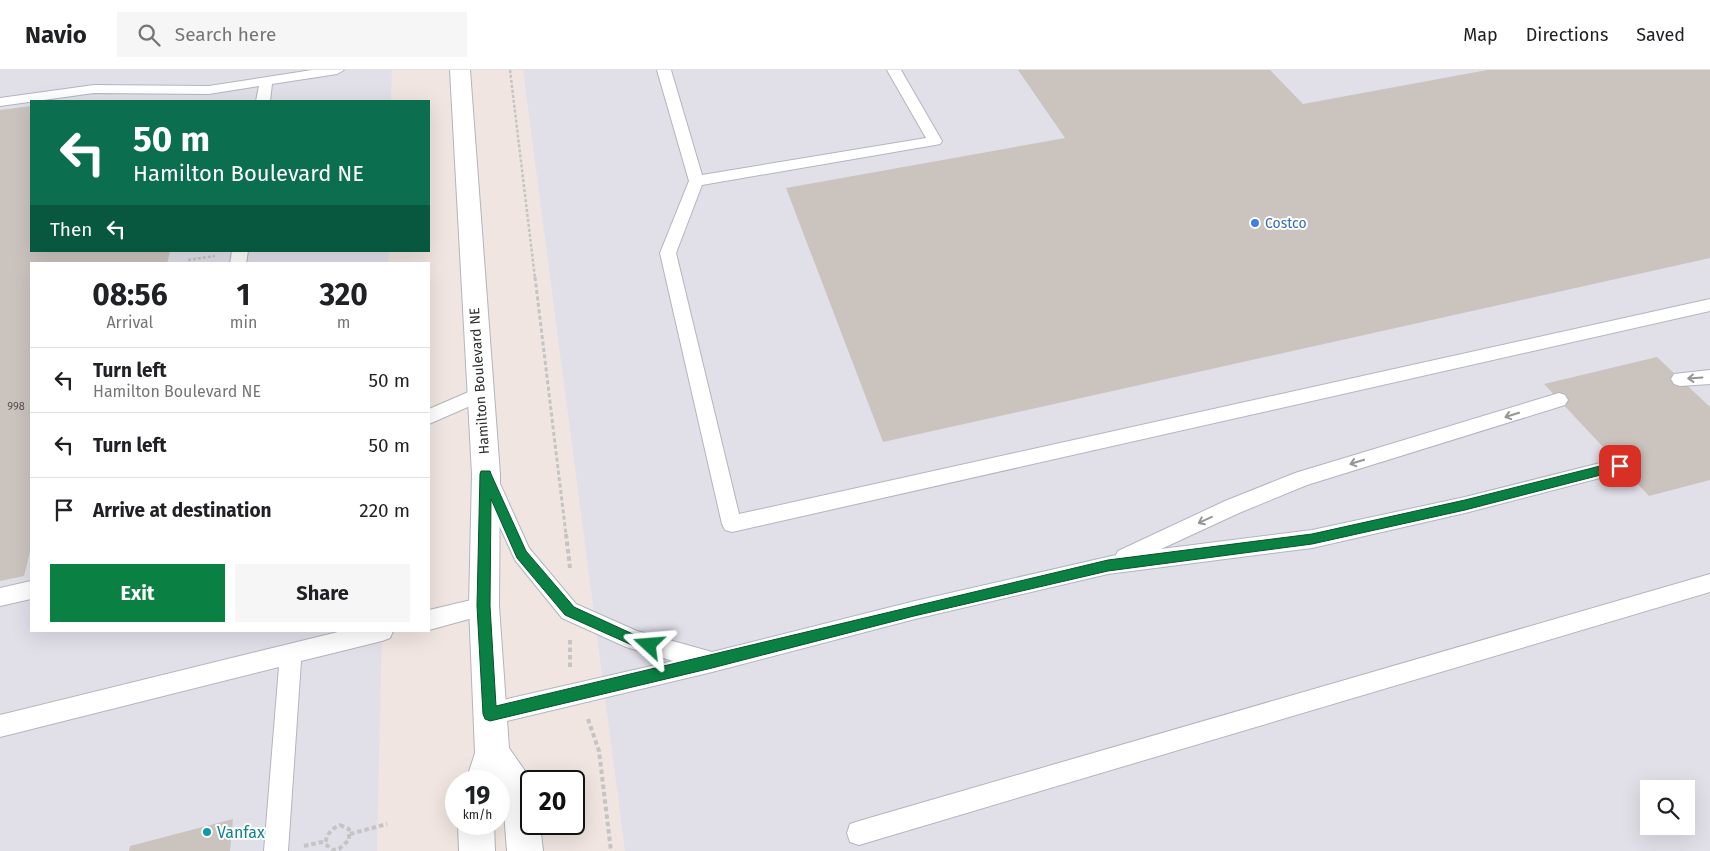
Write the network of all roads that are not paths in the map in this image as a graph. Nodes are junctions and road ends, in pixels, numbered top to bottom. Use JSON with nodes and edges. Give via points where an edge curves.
{"nodes":[{"id":1,"x":337,"y":70,"type":"edge"},
{"id":2,"x":460,"y":70,"type":"edge"},
{"id":3,"x":664,"y":70,"type":"edge"},
{"id":4,"x":894,"y":70,"type":"edge"},
{"id":5,"x":266,"y":81,"type":"junction"},
{"id":6,"x":263,"y":100,"type":"edge"},
{"id":7,"x":0,"y":102,"type":"edge"},
{"id":8,"x":696,"y":181,"type":"junction"},
{"id":9,"x":1710,"y":305,"type":"edge"},
{"id":10,"x":1710,"y":377,"type":"edge"},
{"id":11,"x":1680,"y":378,"type":"dead end"},
{"id":12,"x":480,"y":394,"type":"junction"},
{"id":13,"x":1559,"y":400,"type":"dead end"},
{"id":14,"x":430,"y":417,"type":"edge"},
{"id":15,"x":1620,"y":466,"type":"dead end"},
{"id":16,"x":486,"y":474,"type":"junction"},
{"id":17,"x":1108,"y":565,"type":"junction"},
{"id":18,"x":1710,"y":583,"type":"edge"},
{"id":19,"x":30,"y":590,"type":"edge"},
{"id":20,"x":0,"y":597,"type":"edge"},
{"id":21,"x":484,"y":606,"type":"junction"},
{"id":22,"x":430,"y":620,"type":"edge"},
{"id":23,"x":378,"y":632,"type":"edge"},
{"id":24,"x":291,"y":654,"type":"junction"},
{"id":25,"x":712,"y":662,"type":"junction"},
{"id":26,"x":490,"y":714,"type":"junction"},
{"id":27,"x":0,"y":726,"type":"edge"},
{"id":28,"x":488,"y":767,"type":"edge"},
{"id":29,"x":859,"y":833,"type":"dead end"},
{"id":30,"x":476,"y":835,"type":"edge"},
{"id":31,"x":276,"y":851,"type":"edge"},
{"id":32,"x":477,"y":851,"type":"edge"},
{"id":33,"x":525,"y":851,"type":"edge"}],
"edges":[{"from":1,"to":5,"type":"lane"},
{"from":2,"to":12,"type":"street","name":"Hamilton Boulevard NE"},
{"from":3,"to":8,"type":"lane"},
{"from":4,"to":8,"type":"lane","via":[[935,141]]},
{"from":5,"to":6,"type":"lane"},
{"from":5,"to":7,"type":"lane","via":[[210,90],[94,89]]},
{"from":8,"to":9,"type":"lane","via":[[668,253],[732,524]]},
{"from":10,"to":11,"type":"lane","one_way":true},
{"from":12,"to":14,"type":"lane"},
{"from":12,"to":16,"type":"street","name":"Hamilton Boulevard NE"},
{"from":13,"to":17,"type":"lane","one_way":true,"via":[[1302,479],[1232,507]]},
{"from":15,"to":17,"type":"lane","via":[[1312,539]]},
{"from":16,"to":21,"type":"street","name":"Hamilton Boulevard NE"},
{"from":16,"to":25,"type":"lane","via":[[522,554],[569,611],[634,640]]},
{"from":17,"to":25,"type":"lane"},
{"from":18,"to":29,"type":"lane"},
{"from":19,"to":20,"type":"lane"},
{"from":21,"to":22,"type":"lane"},
{"from":21,"to":26,"type":"street","name":"Hamilton Boulevard NE"},
{"from":23,"to":24,"type":"lane"},
{"from":24,"to":27,"type":"lane"},
{"from":24,"to":31,"type":"lane"},
{"from":25,"to":26,"type":"lane"},
{"from":26,"to":28,"type":"street","name":"Hamilton Boulevard NE"},
{"from":28,"to":33,"type":"street","name":"Hamilton Boulevard NE","via":[[520,794]]},
{"from":30,"to":32,"type":"street"}]}
